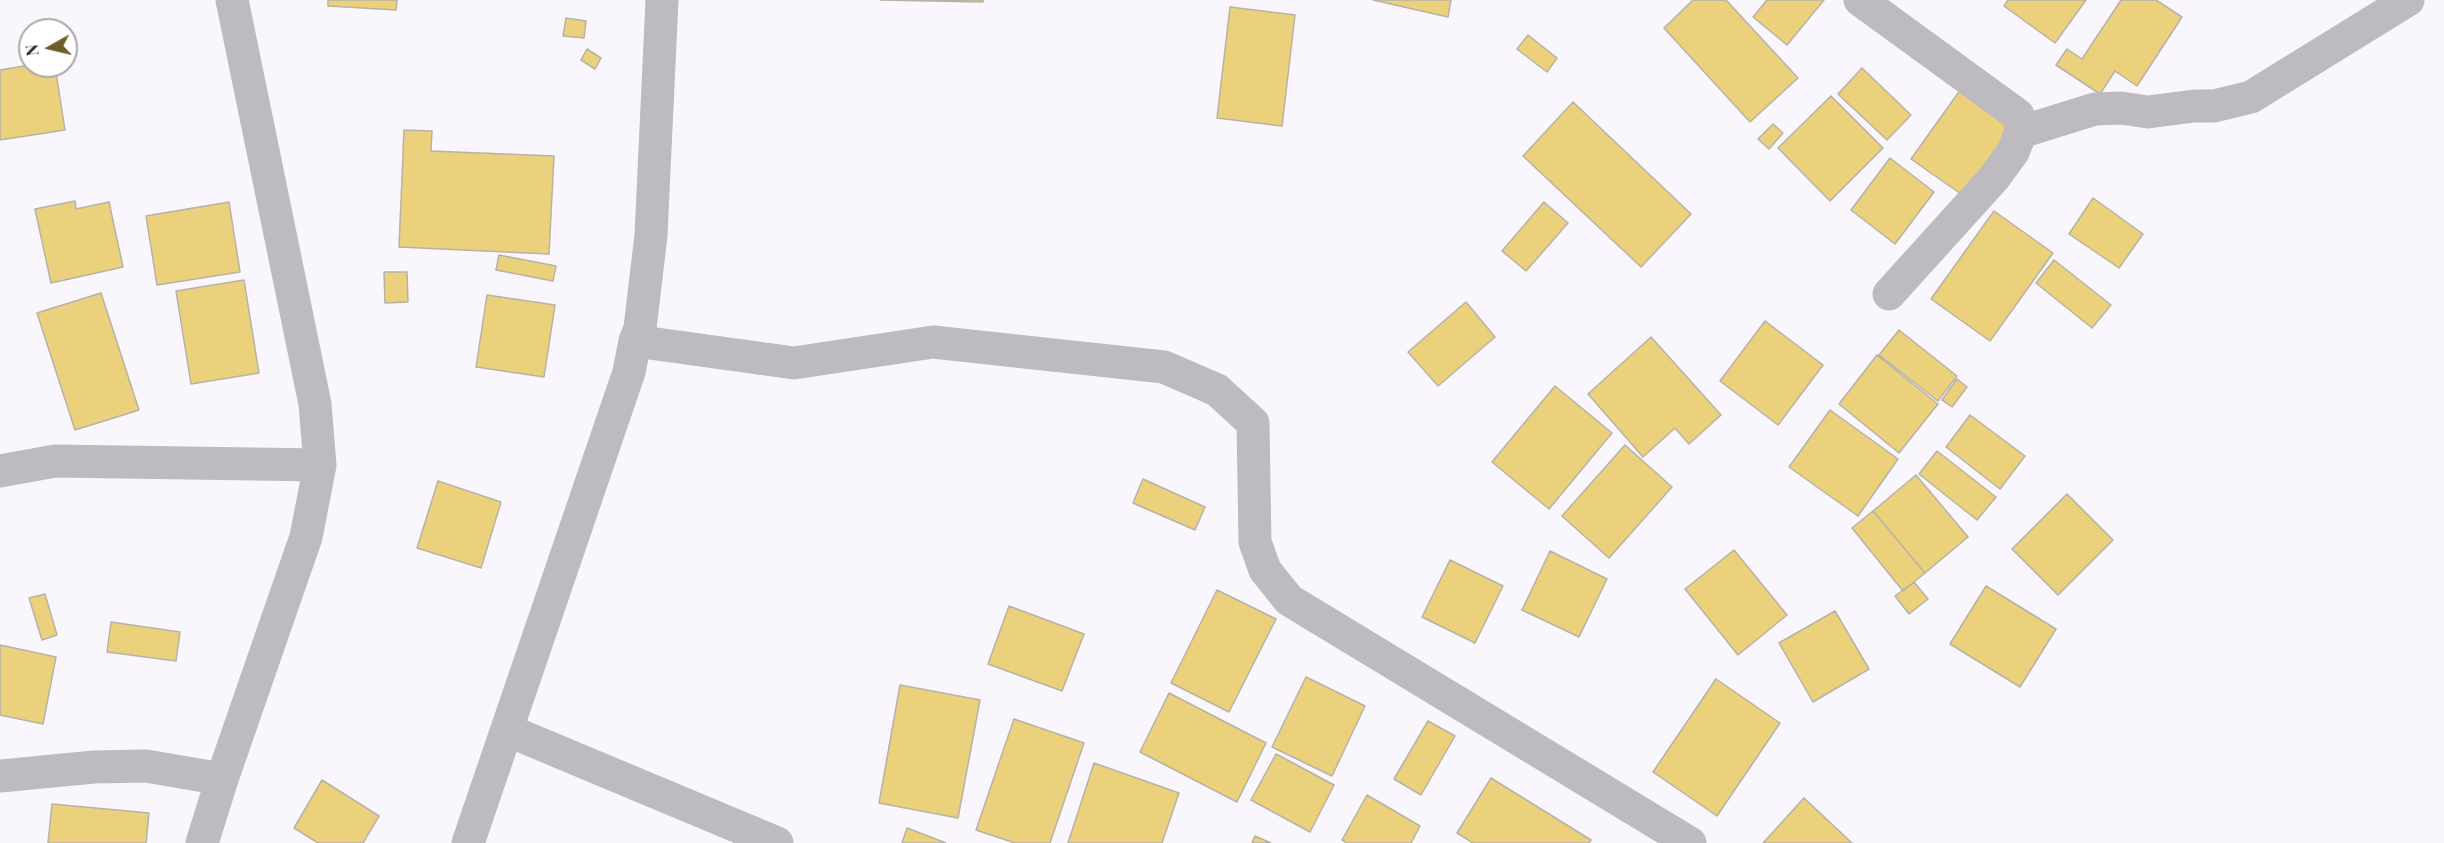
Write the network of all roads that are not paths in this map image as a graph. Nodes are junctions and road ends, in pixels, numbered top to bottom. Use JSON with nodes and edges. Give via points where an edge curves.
{"nodes":[{"id":1,"x":232,"y":0,"type":"edge"},
{"id":2,"x":662,"y":0,"type":"edge"},
{"id":3,"x":1860,"y":0,"type":"edge"},
{"id":4,"x":2408,"y":0,"type":"edge"},
{"id":5,"x":2021,"y":132,"type":"junction"},
{"id":6,"x":1889,"y":294,"type":"dead end"},
{"id":7,"x":635,"y":341,"type":"junction"},
{"id":8,"x":320,"y":465,"type":"junction"},
{"id":9,"x":0,"y":471,"type":"edge"},
{"id":10,"x":507,"y":730,"type":"junction"},
{"id":11,"x":0,"y":776,"type":"edge"},
{"id":12,"x":222,"y":779,"type":"junction"},
{"id":13,"x":202,"y":843,"type":"edge"},
{"id":14,"x":468,"y":843,"type":"edge"},
{"id":15,"x":777,"y":843,"type":"edge"},
{"id":16,"x":1690,"y":843,"type":"edge"}],
"edges":[{"from":1,"to":8,"type":"street","via":[[315,404]]},
{"from":2,"to":7,"type":"street","via":[[651,235],[640,328]]},
{"from":3,"to":5,"type":"street","via":[[2018,115]]},
{"from":4,"to":5,"type":"street","via":[[2251,98],[2148,112],[2095,109]]},
{"from":5,"to":6,"type":"street","via":[[2013,152],[1994,178]]},
{"from":7,"to":10,"type":"street","via":[[629,372]]},
{"from":7,"to":16,"type":"street","via":[[794,363],[933,342],[1164,367],[1218,390],[1253,423],[1255,542],[1265,570],[1289,600]]},
{"from":8,"to":9,"type":"street","via":[[55,461]]},
{"from":8,"to":12,"type":"street","via":[[306,537]]},
{"from":10,"to":14,"type":"street"},
{"from":10,"to":15,"type":"street"},
{"from":11,"to":12,"type":"street","via":[[146,766]]},
{"from":12,"to":13,"type":"street"}]}
